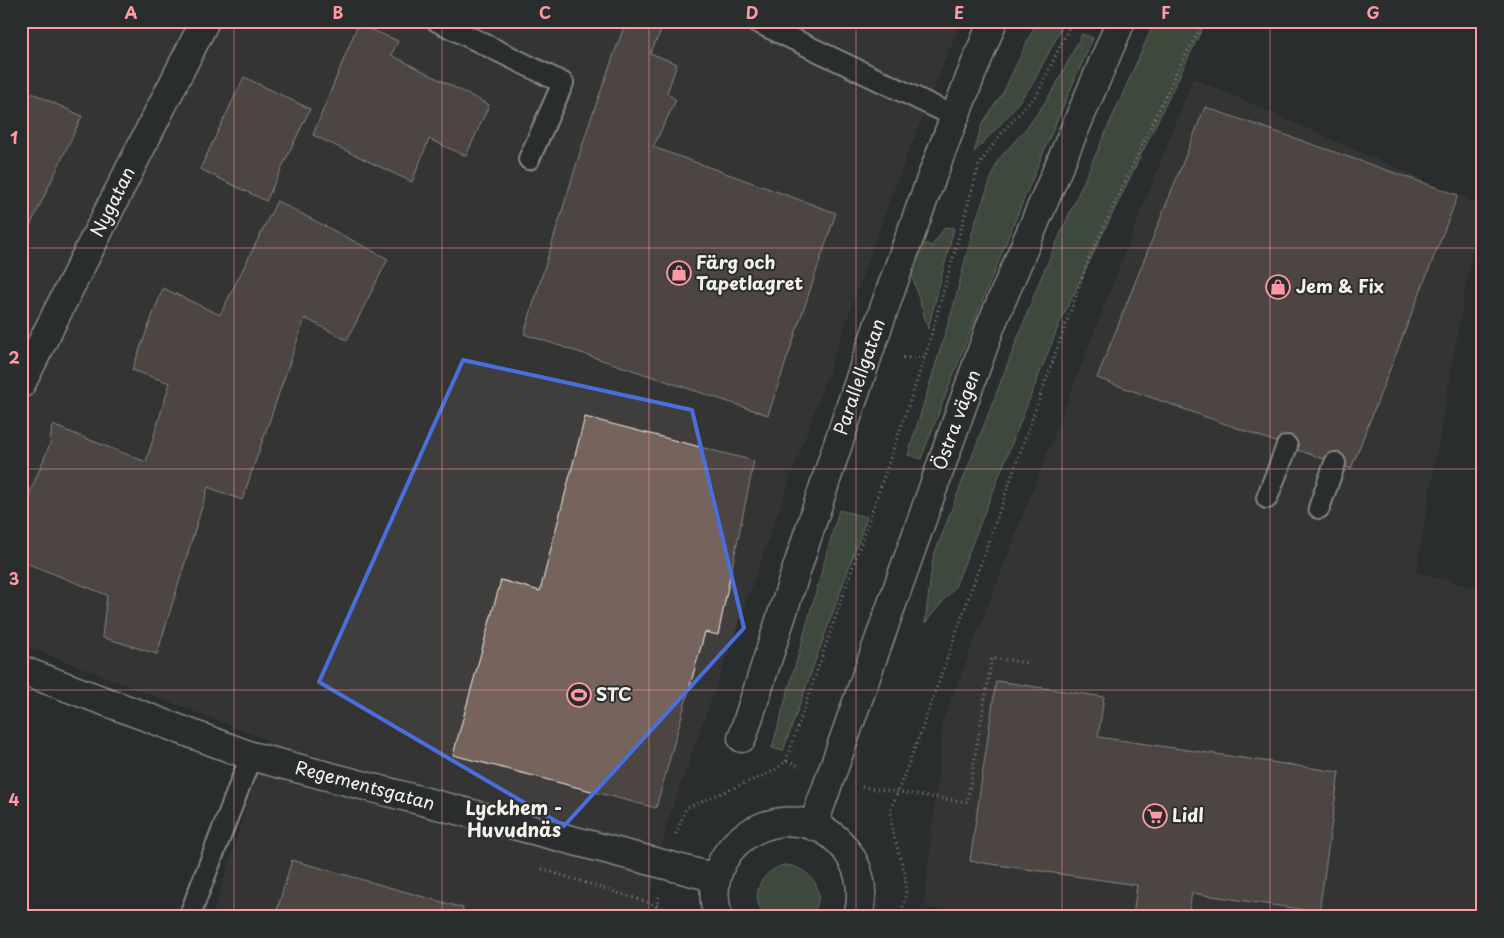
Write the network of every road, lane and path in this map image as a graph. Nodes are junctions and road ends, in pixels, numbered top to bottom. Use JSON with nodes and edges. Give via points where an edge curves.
{"nodes":[{"id":1,"x":205,"y":21,"type":"edge"},
{"id":2,"x":436,"y":21,"type":"edge"},
{"id":3,"x":755,"y":21,"type":"edge"},
{"id":4,"x":992,"y":21,"type":"edge"},
{"id":5,"x":1072,"y":21,"type":"edge"},
{"id":6,"x":1121,"y":21,"type":"edge"},
{"id":7,"x":1204,"y":21,"type":"edge"},
{"id":8,"x":954,"y":116,"type":"junction"},
{"id":9,"x":529,"y":159,"type":"dead end"},
{"id":10,"x":925,"y":357,"type":"junction"},
{"id":11,"x":864,"y":361,"type":"junction"},
{"id":12,"x":21,"y":384,"type":"edge"},
{"id":13,"x":1287,"y":446,"type":"dead end"},
{"id":14,"x":1334,"y":463,"type":"dead end"},
{"id":15,"x":1267,"y":498,"type":"dead end"},
{"id":16,"x":1319,"y":508,"type":"dead end"},
{"id":17,"x":1028,"y":663,"type":"dead end"},
{"id":18,"x":21,"y":670,"type":"edge"},
{"id":19,"x":742,"y":738,"type":"dead end"},
{"id":20,"x":251,"y":756,"type":"junction"},
{"id":21,"x":786,"y":761,"type":"dead end"},
{"id":22,"x":896,"y":793,"type":"junction"},
{"id":23,"x":813,"y":826,"type":"junction"},
{"id":24,"x":716,"y":878,"type":"junction"},
{"id":25,"x":862,"y":916,"type":"edge"},
{"id":26,"x":189,"y":917,"type":"edge"},
{"id":27,"x":653,"y":917,"type":"edge"},
{"id":28,"x":678,"y":917,"type":"edge"},
{"id":29,"x":718,"y":917,"type":"edge"},
{"id":30,"x":901,"y":917,"type":"edge"}],
"edges":[{"from":1,"to":12,"type":"street","name":"Nygatan"},
{"from":2,"to":9,"type":"lane","via":[[563,83]]},
{"from":3,"to":8,"type":"lane"},
{"from":4,"to":8,"type":"street","name":"Parallellgatan"},
{"from":5,"to":10,"type":"path","via":[[1038,93],[1003,131],[979,165]]},
{"from":6,"to":23,"type":"street","name":"Östra vägen","via":[[991,325]]},
{"from":7,"to":22,"type":"path","via":[[1090,256],[922,729]]},
{"from":8,"to":11,"type":"street","name":"Parallellgatan"},
{"from":10,"to":11,"type":"path"},
{"from":10,"to":21,"type":"path"},
{"from":11,"to":19,"type":"street","name":"Parallellgatan"},
{"from":13,"to":15,"type":"lane"},
{"from":14,"to":16,"type":"lane"},
{"from":17,"to":22,"type":"path","via":[[992,658],[967,802]]},
{"from":18,"to":20,"type":"street","name":"Regementsgatan"},
{"from":20,"to":24,"type":"street","name":"Regementsgatan"},
{"from":20,"to":26,"type":"lane"},
{"from":22,"to":30,"type":"path","via":[[890,822],[905,873],[906,893]]},
{"from":23,"to":24,"type":"street","via":[[782,822],[753,831],[729,850]]},
{"from":23,"to":25,"type":"street","via":[[836,840],[853,861],[861,892]]},
{"from":24,"to":29,"type":"street"},
{"from":27,"to":28,"type":"path","via":[[656,906]]}]}
